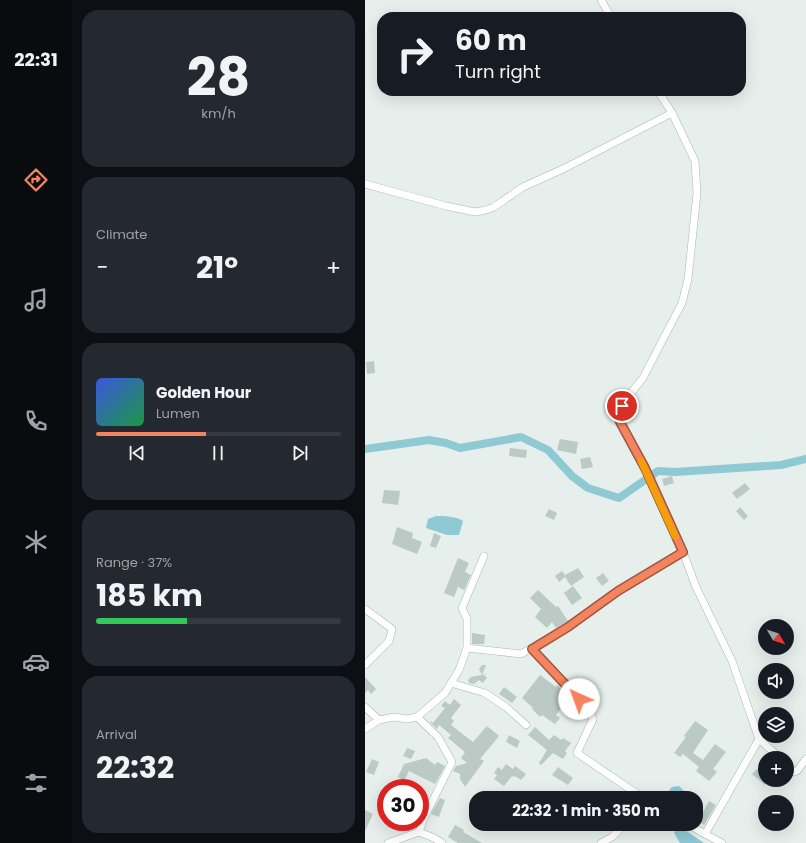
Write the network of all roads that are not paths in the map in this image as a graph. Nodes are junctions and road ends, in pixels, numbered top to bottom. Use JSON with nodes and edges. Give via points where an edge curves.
{"nodes":[{"id":1,"x":601,"y":0,"type":"edge"},
{"id":2,"x":608,"y":12,"type":"edge"},
{"id":3,"x":661,"y":96,"type":"edge"},
{"id":4,"x":671,"y":113,"type":"junction"},
{"id":5,"x":365,"y":184,"type":"edge"},
{"id":6,"x":683,"y":552,"type":"junction"},
{"id":7,"x":484,"y":556,"type":"dead end"},
{"id":8,"x":365,"y":609,"type":"edge"},
{"id":9,"x":467,"y":648,"type":"junction"},
{"id":10,"x":532,"y":649,"type":"junction"},
{"id":11,"x":365,"y":665,"type":"edge"},
{"id":12,"x":451,"y":683,"type":"junction"},
{"id":13,"x":365,"y":706,"type":"edge"},
{"id":14,"x":417,"y":717,"type":"junction"},
{"id":15,"x":379,"y":720,"type":"junction"},
{"id":16,"x":526,"y":725,"type":"dead end"},
{"id":17,"x":365,"y":729,"type":"edge"},
{"id":18,"x":758,"y":736,"type":"edge"},
{"id":19,"x":758,"y":741,"type":"edge"},
{"id":20,"x":763,"y":743,"type":"edge"},
{"id":21,"x":772,"y":751,"type":"edge"},
{"id":22,"x":806,"y":759,"type":"edge"},
{"id":23,"x":794,"y":772,"type":"edge"},
{"id":24,"x":633,"y":791,"type":"edge"},
{"id":25,"x":618,"y":831,"type":"edge"},
{"id":26,"x":700,"y":831,"type":"edge"},
{"id":27,"x":419,"y":832,"type":"junction"},
{"id":28,"x":705,"y":834,"type":"junction"},
{"id":29,"x":388,"y":843,"type":"edge"},
{"id":30,"x":442,"y":843,"type":"edge"},
{"id":31,"x":601,"y":843,"type":"edge"},
{"id":32,"x":722,"y":843,"type":"edge"}],
"edges":[{"from":1,"to":2,"type":"street"},
{"from":3,"to":4,"type":"street"},
{"from":4,"to":5,"type":"street","via":[[523,187],[486,210],[475,212],[446,206]]},
{"from":4,"to":6,"type":"street","via":[[695,161],[697,193],[689,279],[682,303],[643,378],[619,411],[620,422],[645,468]]},
{"from":6,"to":10,"type":"street","via":[[618,591]]},
{"from":6,"to":18,"type":"street","via":[[696,587],[732,661]]},
{"from":7,"to":9,"type":"street","via":[[462,608],[467,619]]},
{"from":8,"to":11,"type":"street","via":[[392,629],[389,641]]},
{"from":9,"to":10,"type":"street","via":[[521,654]]},
{"from":9,"to":12,"type":"street"},
{"from":10,"to":24,"type":"street","via":[[588,709],[593,719],[577,753]]},
{"from":12,"to":14,"type":"street","via":[[445,692]]},
{"from":12,"to":16,"type":"street","via":[[485,693]]},
{"from":13,"to":15,"type":"street"},
{"from":14,"to":15,"type":"street"},
{"from":14,"to":27,"type":"street","via":[[438,737],[452,762]]},
{"from":15,"to":17,"type":"street"},
{"from":19,"to":28,"type":"street"},
{"from":20,"to":21,"type":"street"},
{"from":22,"to":23,"type":"street"},
{"from":25,"to":31,"type":"street"},
{"from":26,"to":28,"type":"street"},
{"from":27,"to":29,"type":"street"},
{"from":27,"to":30,"type":"street"},
{"from":28,"to":32,"type":"street"}]}
